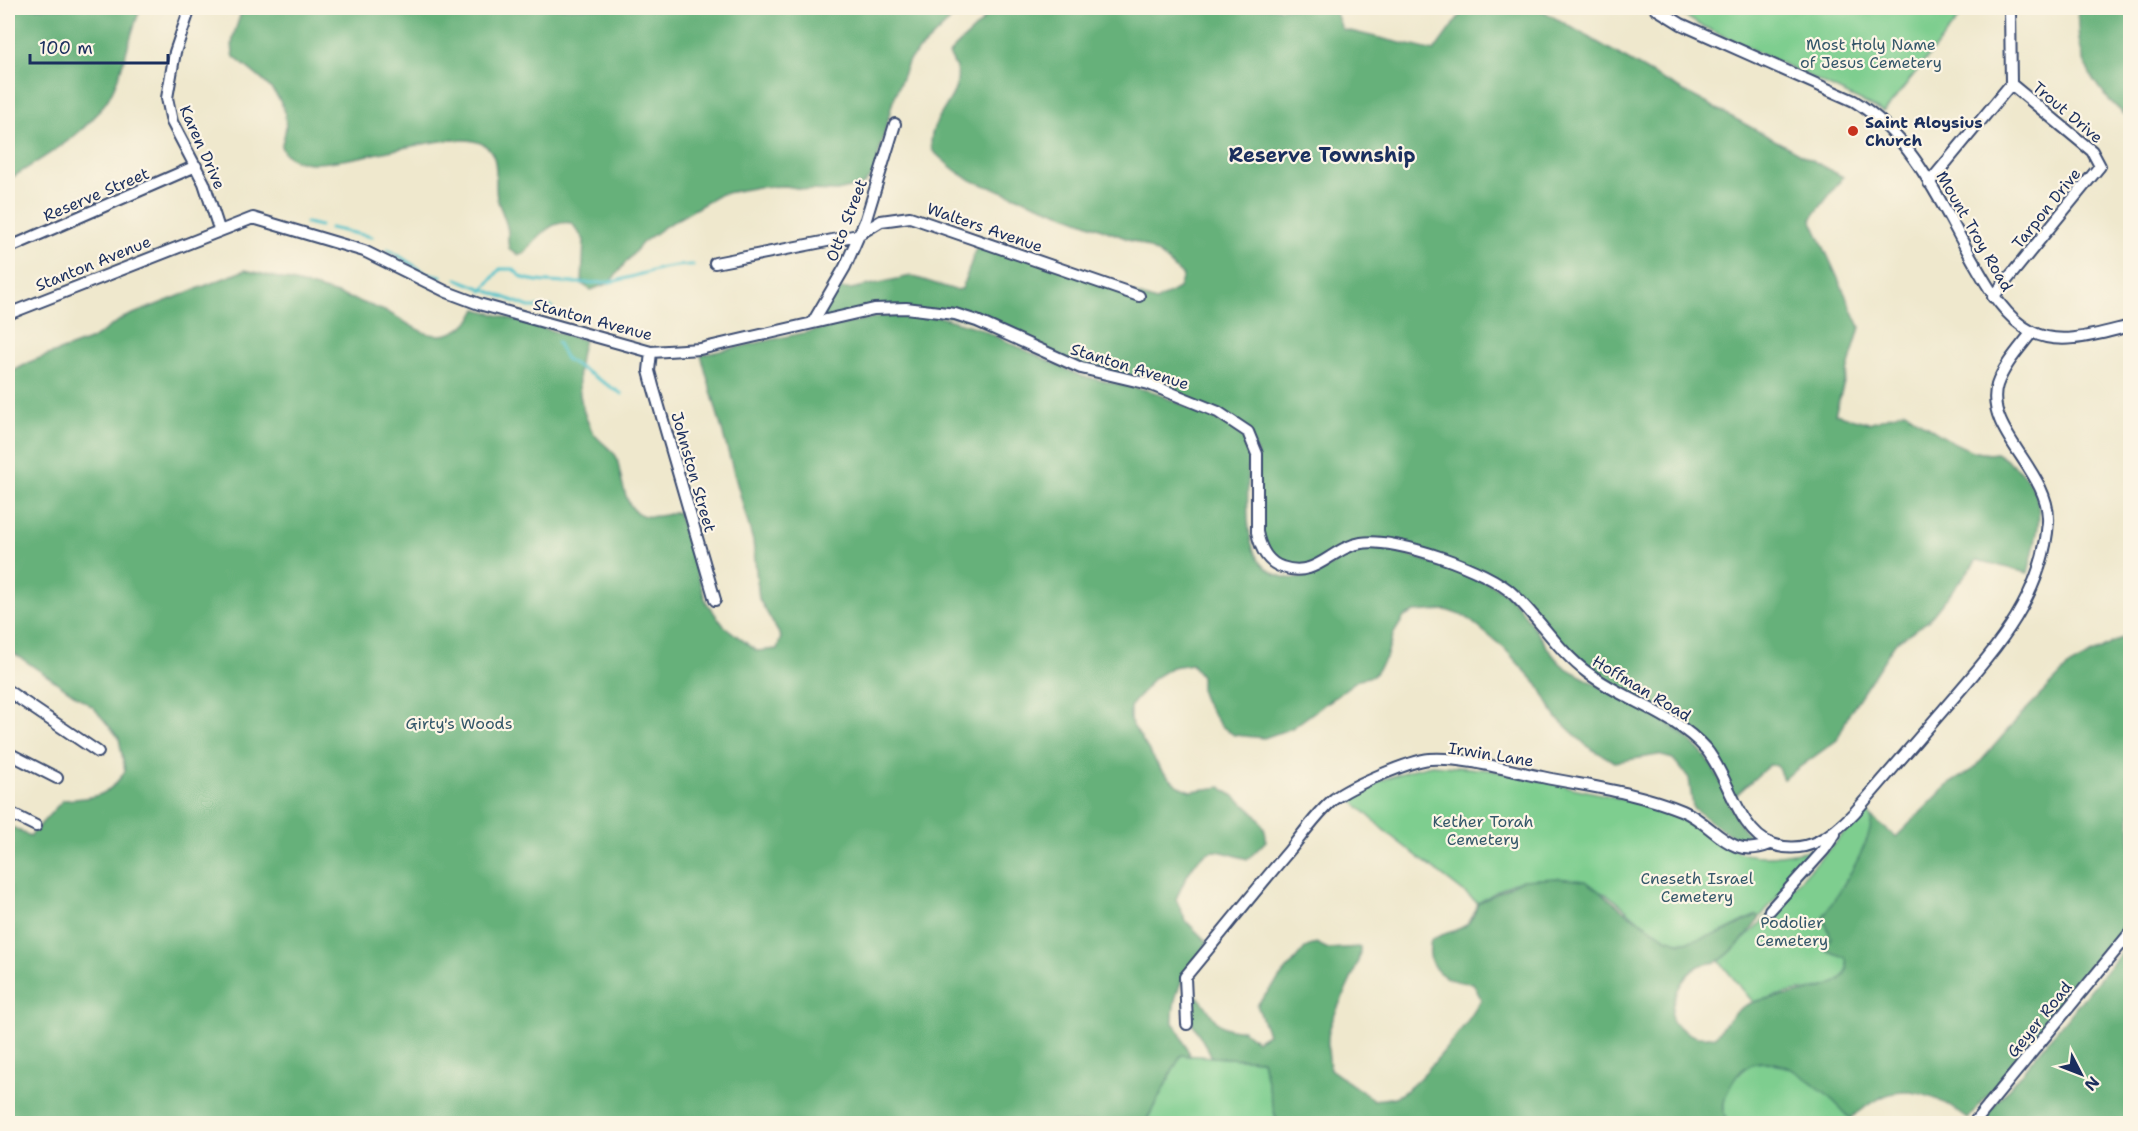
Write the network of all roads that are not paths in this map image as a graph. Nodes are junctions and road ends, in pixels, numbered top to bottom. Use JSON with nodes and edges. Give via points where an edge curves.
{"nodes":[{"id":1,"x":190,"y":8,"type":"edge"},
{"id":2,"x":1654,"y":8,"type":"edge"},
{"id":3,"x":2010,"y":8,"type":"edge"},
{"id":4,"x":2011,"y":84,"type":"junction"},
{"id":5,"x":894,"y":124,"type":"dead end"},
{"id":6,"x":196,"y":166,"type":"junction"},
{"id":7,"x":2100,"y":166,"type":"joint"},
{"id":8,"x":1929,"y":183,"type":"junction"},
{"id":9,"x":219,"y":229,"type":"junction"},
{"id":10,"x":858,"y":235,"type":"junction"},
{"id":11,"x":8,"y":248,"type":"edge"},
{"id":12,"x":715,"y":263,"type":"dead end"},
{"id":13,"x":1138,"y":296,"type":"dead end"},
{"id":14,"x":1993,"y":297,"type":"junction"},
{"id":15,"x":8,"y":314,"type":"edge"},
{"id":16,"x":813,"y":322,"type":"junction"},
{"id":17,"x":2130,"y":326,"type":"edge"},
{"id":18,"x":2032,"y":332,"type":"junction"},
{"id":19,"x":651,"y":352,"type":"junction"},
{"id":20,"x":1248,"y":432,"type":"joint"},
{"id":21,"x":715,"y":600,"type":"dead end"},
{"id":22,"x":8,"y":691,"type":"edge"},
{"id":23,"x":98,"y":752,"type":"dead end"},
{"id":24,"x":8,"y":753,"type":"edge"},
{"id":25,"x":57,"y":778,"type":"dead end"},
{"id":26,"x":8,"y":812,"type":"edge"},
{"id":27,"x":36,"y":826,"type":"dead end"},
{"id":28,"x":1836,"y":832,"type":"junction"},
{"id":29,"x":1770,"y":843,"type":"junction"},
{"id":30,"x":1770,"y":910,"type":"dead end"},
{"id":31,"x":2130,"y":933,"type":"edge"},
{"id":32,"x":1187,"y":1024,"type":"dead end"},
{"id":33,"x":1972,"y":1124,"type":"edge"}],
"edges":[{"from":1,"to":6,"type":"street","name":"Karen Drive","via":[[175,52],[167,98],[172,123]]},
{"from":2,"to":8,"type":"street","name":"Mount Troy Road","via":[[1854,101],[1878,116],[1900,139]]},
{"from":3,"to":4,"type":"street"},
{"from":4,"to":7,"type":"street","name":"Trout Drive","via":[[2092,151]]},
{"from":4,"to":8,"type":"street"},
{"from":5,"to":10,"type":"street","name":"Otto Street"},
{"from":6,"to":9,"type":"street","name":"Karen Drive"},
{"from":6,"to":11,"type":"street","name":"Reserve Street"},
{"from":7,"to":14,"type":"street","name":"Tarpon Drive"},
{"from":8,"to":14,"type":"street","name":"Mount Troy Road"},
{"from":9,"to":15,"type":"street","name":"Stanton Avenue"},
{"from":9,"to":19,"type":"street","name":"Stanton Avenue","via":[[244,219],[263,220],[364,251],[479,304]]},
{"from":10,"to":12,"type":"street","name":"Walters Avenue"},
{"from":10,"to":13,"type":"street","name":"Walters Avenue","via":[[881,221],[910,217]]},
{"from":10,"to":16,"type":"street","name":"Otto Street"},
{"from":14,"to":18,"type":"street","name":"Mount Troy Road"},
{"from":16,"to":19,"type":"street","name":"Stanton Avenue","via":[[700,349]]},
{"from":16,"to":20,"type":"street","name":"Stanton Avenue","via":[[874,309],[955,314],[1082,368],[1175,393],[1226,416]]},
{"from":17,"to":18,"type":"street","via":[[2072,337],[2055,338]]},
{"from":18,"to":28,"type":"street","via":[[2004,370],[1996,388],[1996,408],[2047,502],[2048,522],[2041,561],[2025,605],[1995,650]]},
{"from":19,"to":21,"type":"street","name":"Johnston Street","via":[[651,378]]},
{"from":20,"to":29,"type":"street","name":"Hoffman Road","via":[[1257,454],[1257,532],[1264,554],[1272,562],[1298,571],[1350,546],[1381,543],[1400,545],[1497,580],[1526,607],[1563,654],[1590,675],[1682,728],[1704,747],[1722,770],[1746,822]]},
{"from":22,"to":23,"type":"street"},
{"from":24,"to":25,"type":"street"},
{"from":26,"to":27,"type":"street"},
{"from":28,"to":29,"type":"street","via":[[1811,845]]},
{"from":28,"to":30,"type":"street"},
{"from":29,"to":32,"type":"street","name":"Irwin Lane","via":[[1759,848],[1732,846],[1693,815],[1653,798],[1623,791],[1467,762],[1430,759],[1408,763],[1334,799],[1245,903],[1185,977]]},
{"from":31,"to":33,"type":"street","name":"Geyer Road"}]}
